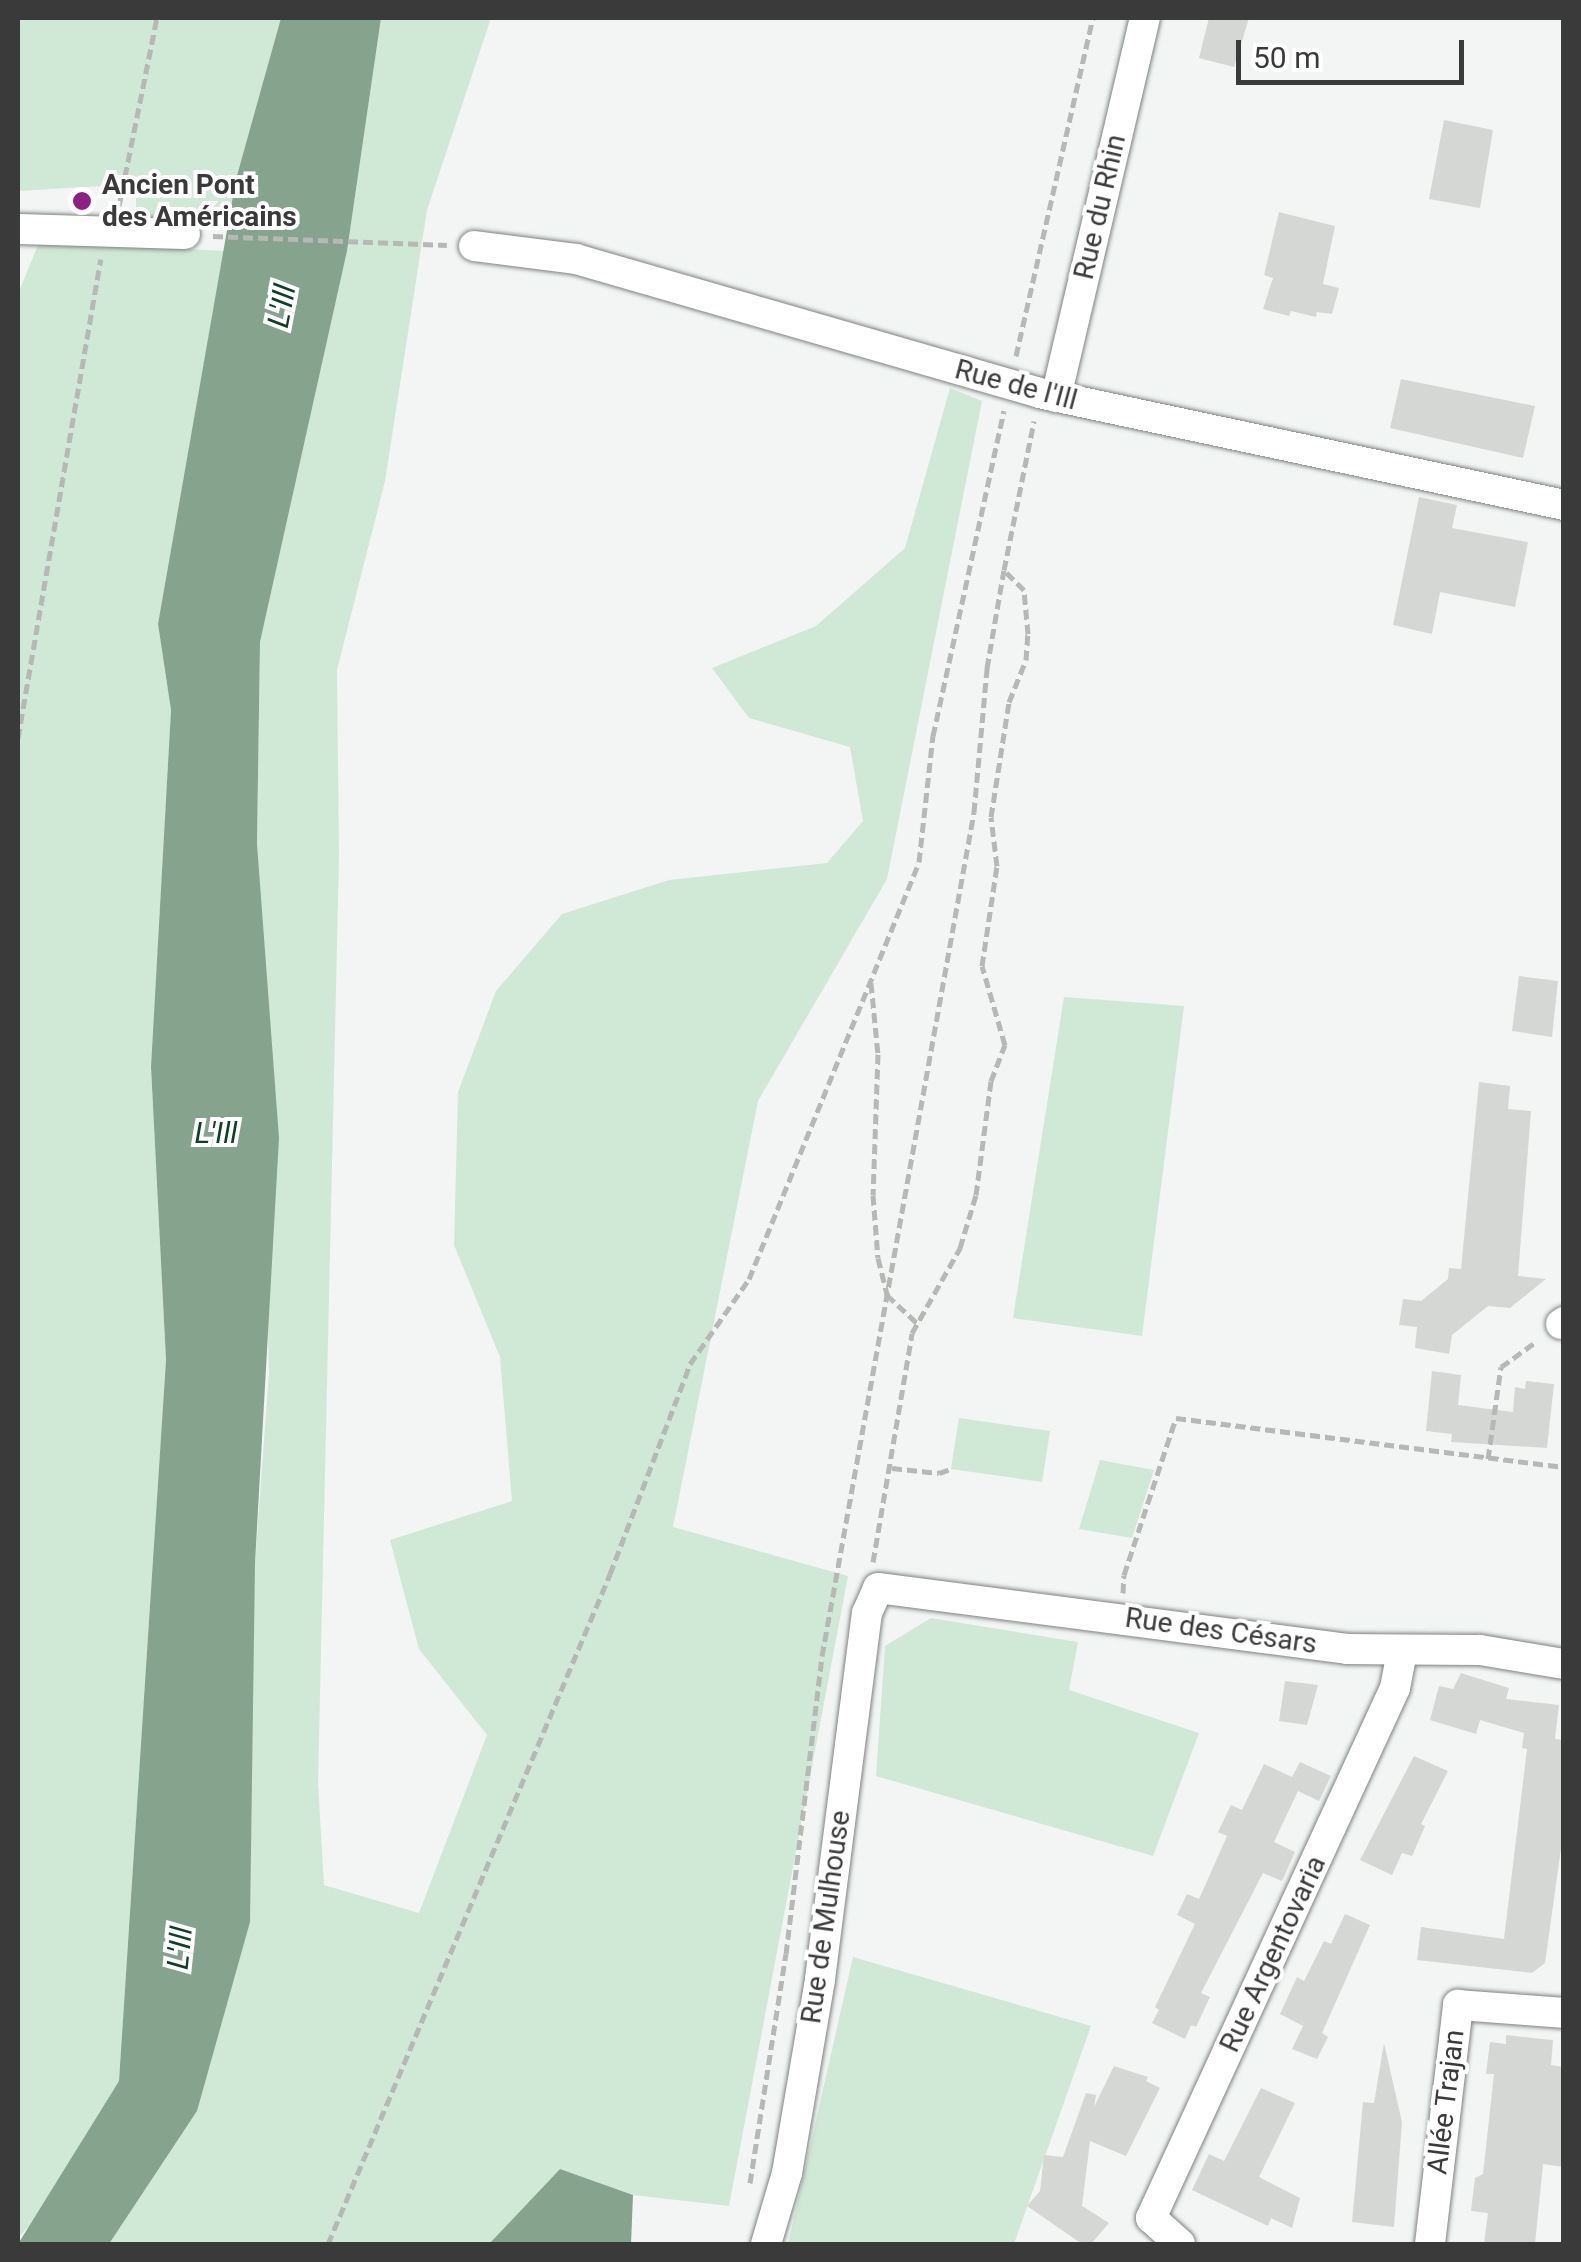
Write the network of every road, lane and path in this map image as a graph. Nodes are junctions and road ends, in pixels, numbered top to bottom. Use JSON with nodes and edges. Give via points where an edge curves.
{"nodes":[{"id":1,"x":157,"y":18,"type":"edge"},
{"id":2,"x":1092,"y":18,"type":"edge"},
{"id":3,"x":1144,"y":18,"type":"edge"},
{"id":4,"x":18,"y":229,"type":"edge"},
{"id":5,"x":109,"y":232,"type":"junction"},
{"id":6,"x":186,"y":234,"type":"joint"},
{"id":7,"x":474,"y":246,"type":"joint"},
{"id":8,"x":1035,"y":392,"type":"junction"},
{"id":9,"x":1564,"y":505,"type":"edge"},
{"id":10,"x":1004,"y":570,"type":"junction"},
{"id":11,"x":18,"y":738,"type":"edge"},
{"id":12,"x":870,"y":980,"type":"junction"},
{"id":13,"x":887,"y":1295,"type":"junction"},
{"id":14,"x":1562,"y":1323,"type":"edge"},
{"id":15,"x":918,"y":1324,"type":"junction"},
{"id":16,"x":1488,"y":1459,"type":"junction"},
{"id":17,"x":1564,"y":1467,"type":"edge"},
{"id":18,"x":892,"y":1468,"type":"junction"},
{"id":19,"x":951,"y":1469,"type":"dead end"},
{"id":20,"x":878,"y":1588,"type":"junction"},
{"id":21,"x":1122,"y":1616,"type":"junction"},
{"id":22,"x":1402,"y":1652,"type":"junction"},
{"id":23,"x":1564,"y":1664,"type":"edge"},
{"id":24,"x":1564,"y":2013,"type":"edge"},
{"id":25,"x":748,"y":2193,"type":"dead end"},
{"id":26,"x":328,"y":2244,"type":"edge"},
{"id":27,"x":766,"y":2244,"type":"edge"},
{"id":28,"x":1180,"y":2244,"type":"edge"},
{"id":29,"x":1430,"y":2244,"type":"edge"}],
"edges":[{"from":1,"to":5,"type":"path"},
{"from":2,"to":8,"type":"path"},
{"from":3,"to":8,"type":"street","name":"Rue du Rhin"},
{"from":4,"to":5,"type":"street"},
{"from":5,"to":6,"type":"street"},
{"from":5,"to":11,"type":"path"},
{"from":6,"to":7,"type":"path"},
{"from":7,"to":8,"type":"street","name":"Rue de l'Ill","via":[[576,259]]},
{"from":8,"to":9,"type":"street","name":"Rue de l'Ill"},
{"from":8,"to":10,"type":"path"},
{"from":8,"to":12,"type":"path","via":[[932,736],[919,862]]},
{"from":10,"to":13,"type":"path","via":[[974,812]]},
{"from":10,"to":15,"type":"path","via":[[1024,590],[1028,634],[991,817],[997,866],[982,966],[1004,1045],[991,1081],[976,1195],[960,1248]]},
{"from":12,"to":13,"type":"path","via":[[878,1054],[872,1195]]},
{"from":12,"to":26,"type":"path","via":[[749,1279],[690,1364],[602,1592]]},
{"from":13,"to":15,"type":"path"},
{"from":13,"to":25,"type":"path","via":[[825,1636]]},
{"from":14,"to":16,"type":"path","via":[[1502,1367]]},
{"from":15,"to":18,"type":"path"},
{"from":16,"to":17,"type":"path"},
{"from":16,"to":21,"type":"path","via":[[1176,1418],[1124,1575]]},
{"from":18,"to":19,"type":"path"},
{"from":18,"to":20,"type":"path","via":[[873,1565]]},
{"from":20,"to":21,"type":"street","name":"Rue des Césars"},
{"from":20,"to":27,"type":"street","name":"Rue de Mulhouse","via":[[867,1613],[820,1978],[787,2173]]},
{"from":21,"to":22,"type":"street","name":"Rue des Césars"},
{"from":22,"to":23,"type":"street","name":"Rue des Césars","via":[[1480,1650]]},
{"from":22,"to":28,"type":"street","name":"Rue Argentovaria","via":[[1395,1688],[1151,2218]]},
{"from":24,"to":29,"type":"street","name":"Allée Trajan","via":[[1458,2004]]}]}
